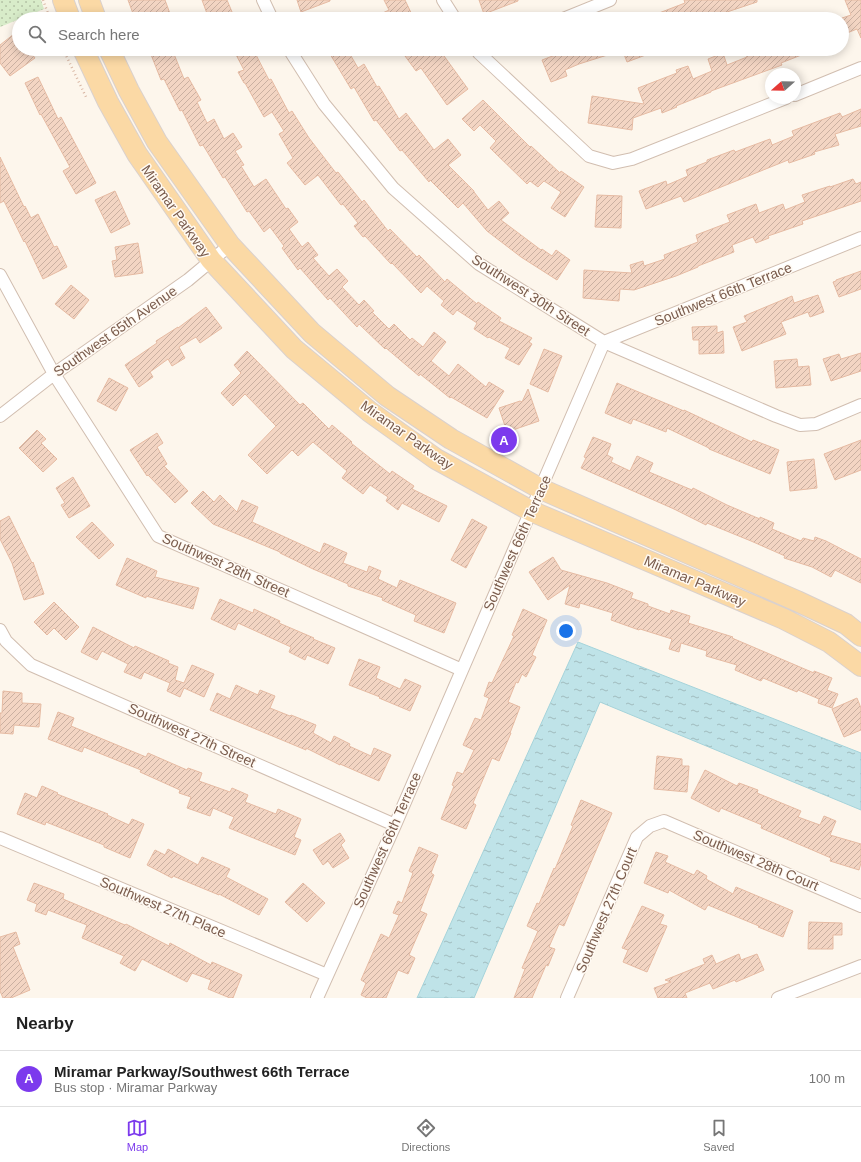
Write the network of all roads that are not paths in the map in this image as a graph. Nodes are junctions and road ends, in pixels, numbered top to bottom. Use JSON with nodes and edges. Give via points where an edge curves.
{"nodes":[{"id":1,"x":63,"y":0,"type":"edge"},
{"id":2,"x":89,"y":0,"type":"edge"},
{"id":3,"x":263,"y":0,"type":"edge"},
{"id":4,"x":443,"y":0,"type":"edge"},
{"id":5,"x":610,"y":0,"type":"edge"},
{"id":6,"x":67,"y":12,"type":"edge"},
{"id":7,"x":93,"y":12,"type":"edge"},
{"id":8,"x":269,"y":12,"type":"edge"},
{"id":9,"x":451,"y":12,"type":"edge"},
{"id":10,"x":580,"y":12,"type":"edge"},
{"id":11,"x":86,"y":56,"type":"edge"},
{"id":12,"x":112,"y":56,"type":"edge"},
{"id":13,"x":293,"y":56,"type":"edge"},
{"id":14,"x":487,"y":56,"type":"edge"},
{"id":15,"x":861,"y":68,"type":"edge"},
{"id":16,"x":801,"y":93,"type":"edge"},
{"id":17,"x":771,"y":104,"type":"edge"},
{"id":18,"x":861,"y":238,"type":"edge"},
{"id":19,"x":230,"y":245,"type":"junction"},
{"id":20,"x":211,"y":260,"type":"junction"},
{"id":21,"x":0,"y":275,"type":"edge"},
{"id":22,"x":604,"y":342,"type":"junction"},
{"id":23,"x":54,"y":374,"type":"junction"},
{"id":24,"x":861,"y":405,"type":"edge"},
{"id":25,"x":0,"y":416,"type":"edge"},
{"id":26,"x":541,"y":489,"type":"junction"},
{"id":27,"x":531,"y":511,"type":"junction"},
{"id":28,"x":0,"y":630,"type":"edge"},
{"id":29,"x":861,"y":636,"type":"edge"},
{"id":30,"x":3,"y":646,"type":"edge"},
{"id":31,"x":861,"y":666,"type":"edge"},
{"id":32,"x":462,"y":670,"type":"junction"},
{"id":33,"x":395,"y":825,"type":"junction"},
{"id":34,"x":650,"y":826,"type":"joint"},
{"id":35,"x":0,"y":838,"type":"edge"},
{"id":36,"x":861,"y":906,"type":"edge"},
{"id":37,"x":861,"y":966,"type":"edge"},
{"id":38,"x":327,"y":975,"type":"junction"},
{"id":39,"x":317,"y":998,"type":"edge"},
{"id":40,"x":567,"y":998,"type":"edge"},
{"id":41,"x":778,"y":998,"type":"edge"}],
"edges":[{"from":1,"to":6,"type":"main road"},
{"from":2,"to":7,"type":"main road"},
{"from":3,"to":8,"type":"street"},
{"from":4,"to":9,"type":"street"},
{"from":5,"to":10,"type":"street"},
{"from":11,"to":20,"type":"main road","name":"Miramar Parkway","via":[[137,154]]},
{"from":12,"to":19,"type":"main road","name":"Miramar Parkway","via":[[157,142]]},
{"from":13,"to":22,"type":"street","name":"Southwest 30th Street","via":[[324,104],[393,188],[479,264]]},
{"from":14,"to":17,"type":"street","via":[[589,156],[613,163],[632,160]]},
{"from":15,"to":16,"type":"street"},
{"from":18,"to":22,"type":"street","name":"Southwest 66th Terrace"},
{"from":19,"to":20,"type":"street","name":"Southwest 65th Avenue"},
{"from":19,"to":26,"type":"main road","name":"Miramar Parkway","via":[[312,333],[387,396],[451,439]]},
{"from":20,"to":23,"type":"street","name":"Southwest 65th Avenue","via":[[188,280]]},
{"from":20,"to":27,"type":"main road","name":"Miramar Parkway","via":[[294,349],[370,412],[436,459]]},
{"from":21,"to":23,"type":"street","name":"Southwest 28th Street"},
{"from":22,"to":24,"type":"street","name":"Southwest 30th Street","via":[[800,425],[816,424]]},
{"from":22,"to":26,"type":"street","name":"Southwest 66th Terrace"},
{"from":23,"to":25,"type":"street","name":"Southwest 65th Avenue"},
{"from":23,"to":32,"type":"street","name":"Southwest 28th Street","via":[[158,536]]},
{"from":26,"to":27,"type":"street","name":"Southwest 66th Terrace"},
{"from":26,"to":29,"type":"main road","name":"Miramar Parkway","via":[[797,600],[846,624]]},
{"from":27,"to":31,"type":"main road","name":"Miramar Parkway","via":[[784,619],[828,642]]},
{"from":27,"to":32,"type":"street","name":"Southwest 66th Terrace"},
{"from":28,"to":30,"type":"street","name":"Southwest 27th Street"},
{"from":30,"to":33,"type":"street","name":"Southwest 27th Street","via":[[31,665]]},
{"from":32,"to":33,"type":"street","name":"Southwest 66th Terrace"},
{"from":33,"to":38,"type":"street","name":"Southwest 66th Terrace"},
{"from":34,"to":36,"type":"street","name":"Southwest 28th Court","via":[[664,820]]},
{"from":34,"to":40,"type":"street","name":"Southwest 27th Court","via":[[637,837]]},
{"from":35,"to":38,"type":"street","name":"Southwest 27th Place"},
{"from":37,"to":41,"type":"street"},
{"from":38,"to":39,"type":"street","name":"Southwest 66th Terrace"}]}
